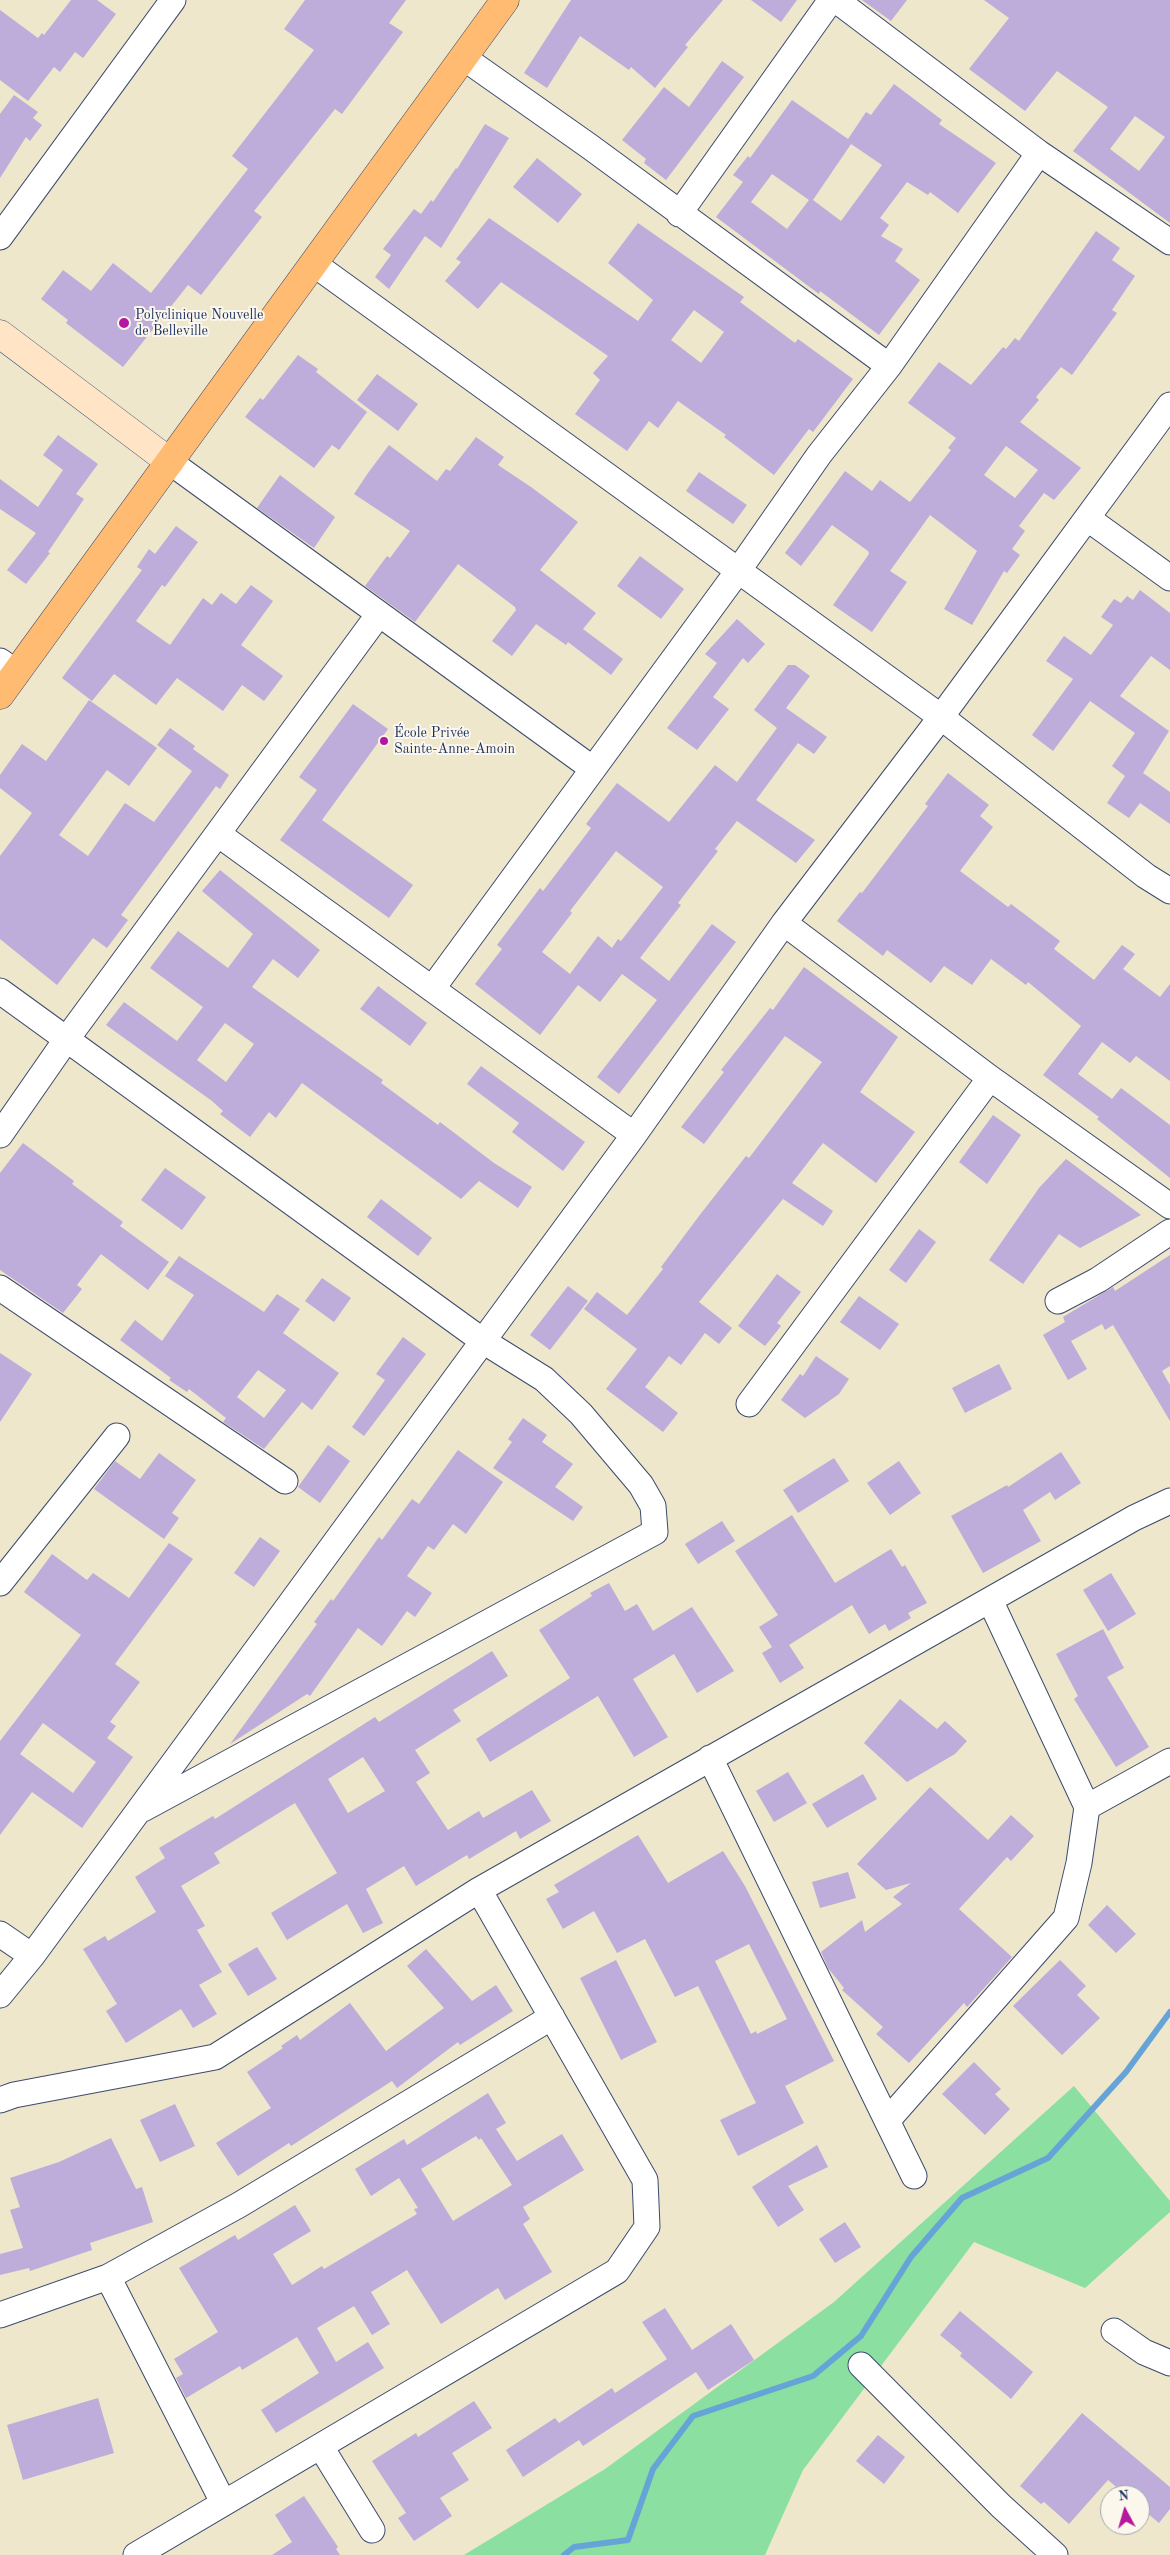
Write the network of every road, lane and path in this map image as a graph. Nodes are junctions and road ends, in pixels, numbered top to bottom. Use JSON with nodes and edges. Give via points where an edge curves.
{"nodes":[{"id":1,"x":173,"y":0,"type":"edge"},
{"id":2,"x":505,"y":0,"type":"edge"},
{"id":3,"x":831,"y":0,"type":"edge"},
{"id":4,"x":836,"y":0,"type":"edge"},
{"id":5,"x":464,"y":58,"type":"junction"},
{"id":6,"x":1039,"y":152,"type":"junction"},
{"id":7,"x":680,"y":214,"type":"junction"},
{"id":8,"x":0,"y":237,"type":"edge"},
{"id":9,"x":1170,"y":242,"type":"edge"},
{"id":10,"x":314,"y":264,"type":"junction"},
{"id":11,"x":0,"y":334,"type":"edge"},
{"id":12,"x":889,"y":366,"type":"junction"},
{"id":13,"x":1170,"y":405,"type":"edge"},
{"id":14,"x":170,"y":462,"type":"junction"},
{"id":15,"x":1087,"y":518,"type":"junction"},
{"id":16,"x":738,"y":571,"type":"junction"},
{"id":17,"x":1170,"y":578,"type":"edge"},
{"id":18,"x":379,"y":614,"type":"junction"},
{"id":19,"x":8,"y":667,"type":"edge"},
{"id":20,"x":0,"y":696,"type":"edge"},
{"id":21,"x":941,"y":718,"type":"junction"},
{"id":22,"x":593,"y":768,"type":"junction"},
{"id":23,"x":218,"y":834,"type":"junction"},
{"id":24,"x":1170,"y":891,"type":"edge"},
{"id":25,"x":784,"y":923,"type":"junction"},
{"id":26,"x":432,"y":989,"type":"junction"},
{"id":27,"x":0,"y":991,"type":"edge"},
{"id":28,"x":66,"y":1040,"type":"junction"},
{"id":29,"x":990,"y":1078,"type":"junction"},
{"id":30,"x":0,"y":1135,"type":"edge"},
{"id":31,"x":634,"y":1135,"type":"junction"},
{"id":32,"x":1170,"y":1206,"type":"edge"},
{"id":33,"x":1170,"y":1232,"type":"edge"},
{"id":34,"x":0,"y":1288,"type":"edge"},
{"id":35,"x":1058,"y":1301,"type":"dead end"},
{"id":36,"x":483,"y":1341,"type":"junction"},
{"id":37,"x":749,"y":1404,"type":"dead end"},
{"id":38,"x":117,"y":1436,"type":"dead end"},
{"id":39,"x":285,"y":1481,"type":"dead end"},
{"id":40,"x":1170,"y":1500,"type":"edge"},
{"id":41,"x":0,"y":1583,"type":"edge"},
{"id":42,"x":990,"y":1600,"type":"junction"},
{"id":43,"x":710,"y":1758,"type":"junction"},
{"id":44,"x":1170,"y":1761,"type":"edge"},
{"id":45,"x":1087,"y":1807,"type":"junction"},
{"id":46,"x":138,"y":1812,"type":"junction"},
{"id":47,"x":479,"y":1890,"type":"junction"},
{"id":48,"x":0,"y":1934,"type":"edge"},
{"id":49,"x":32,"y":1956,"type":"junction"},
{"id":50,"x":0,"y":1995,"type":"edge"},
{"id":51,"x":552,"y":2017,"type":"junction"},
{"id":52,"x":0,"y":2100,"type":"edge"},
{"id":53,"x":888,"y":2121,"type":"junction"},
{"id":54,"x":914,"y":2176,"type":"dead end"},
{"id":55,"x":108,"y":2277,"type":"junction"},
{"id":56,"x":0,"y":2316,"type":"edge"},
{"id":57,"x":1114,"y":2331,"type":"dead end"},
{"id":58,"x":1170,"y":2363,"type":"edge"},
{"id":59,"x":861,"y":2365,"type":"dead end"},
{"id":60,"x":321,"y":2446,"type":"junction"},
{"id":61,"x":223,"y":2502,"type":"junction"},
{"id":62,"x":372,"y":2530,"type":"dead end"},
{"id":63,"x":136,"y":2555,"type":"edge"},
{"id":64,"x":1055,"y":2555,"type":"edge"}],
"edges":[{"from":1,"to":8,"type":"street"},
{"from":2,"to":5,"type":"main road"},
{"from":3,"to":7,"type":"street"},
{"from":4,"to":6,"type":"street"},
{"from":5,"to":7,"type":"street"},
{"from":5,"to":10,"type":"main road"},
{"from":6,"to":9,"type":"street"},
{"from":6,"to":12,"type":"street"},
{"from":7,"to":12,"type":"street"},
{"from":10,"to":14,"type":"main road"},
{"from":10,"to":16,"type":"street"},
{"from":11,"to":14,"type":"street"},
{"from":12,"to":16,"type":"street","via":[[819,456]]},
{"from":13,"to":15,"type":"street"},
{"from":14,"to":18,"type":"street"},
{"from":14,"to":19,"type":"main road"},
{"from":15,"to":17,"type":"street"},
{"from":15,"to":21,"type":"street"},
{"from":16,"to":21,"type":"street"},
{"from":16,"to":22,"type":"street"},
{"from":18,"to":22,"type":"street"},
{"from":18,"to":23,"type":"street"},
{"from":19,"to":20,"type":"main road"},
{"from":21,"to":24,"type":"street"},
{"from":21,"to":25,"type":"street"},
{"from":22,"to":26,"type":"street"},
{"from":23,"to":26,"type":"street"},
{"from":23,"to":28,"type":"street"},
{"from":25,"to":29,"type":"street"},
{"from":25,"to":31,"type":"street"},
{"from":26,"to":31,"type":"street"},
{"from":27,"to":28,"type":"street"},
{"from":28,"to":30,"type":"street"},
{"from":28,"to":36,"type":"street"},
{"from":29,"to":32,"type":"street"},
{"from":29,"to":37,"type":"street"},
{"from":31,"to":36,"type":"street"},
{"from":33,"to":35,"type":"street","via":[[1098,1280]]},
{"from":34,"to":39,"type":"street"},
{"from":36,"to":46,"type":"street"},
{"from":36,"to":46,"type":"street","via":[[544,1379],[581,1414],[641,1485],[653,1506],[655,1532]]},
{"from":38,"to":41,"type":"street"},
{"from":40,"to":42,"type":"street"},
{"from":42,"to":43,"type":"street"},
{"from":42,"to":45,"type":"street"},
{"from":43,"to":47,"type":"street"},
{"from":43,"to":53,"type":"street"},
{"from":44,"to":45,"type":"street"},
{"from":45,"to":53,"type":"street","via":[[1079,1863],[1066,1918]]},
{"from":46,"to":49,"type":"street"},
{"from":47,"to":51,"type":"street"},
{"from":47,"to":52,"type":"street","via":[[215,2056]]},
{"from":48,"to":49,"type":"street"},
{"from":49,"to":50,"type":"street"},
{"from":51,"to":55,"type":"street","via":[[239,2205]]},
{"from":51,"to":60,"type":"street","via":[[645,2180],[647,2227],[617,2271]]},
{"from":53,"to":54,"type":"street"},
{"from":55,"to":56,"type":"street"},
{"from":55,"to":61,"type":"street"},
{"from":57,"to":58,"type":"street","via":[[1144,2352]]},
{"from":59,"to":64,"type":"street"},
{"from":60,"to":61,"type":"street"},
{"from":60,"to":62,"type":"street"},
{"from":61,"to":63,"type":"street"}]}
